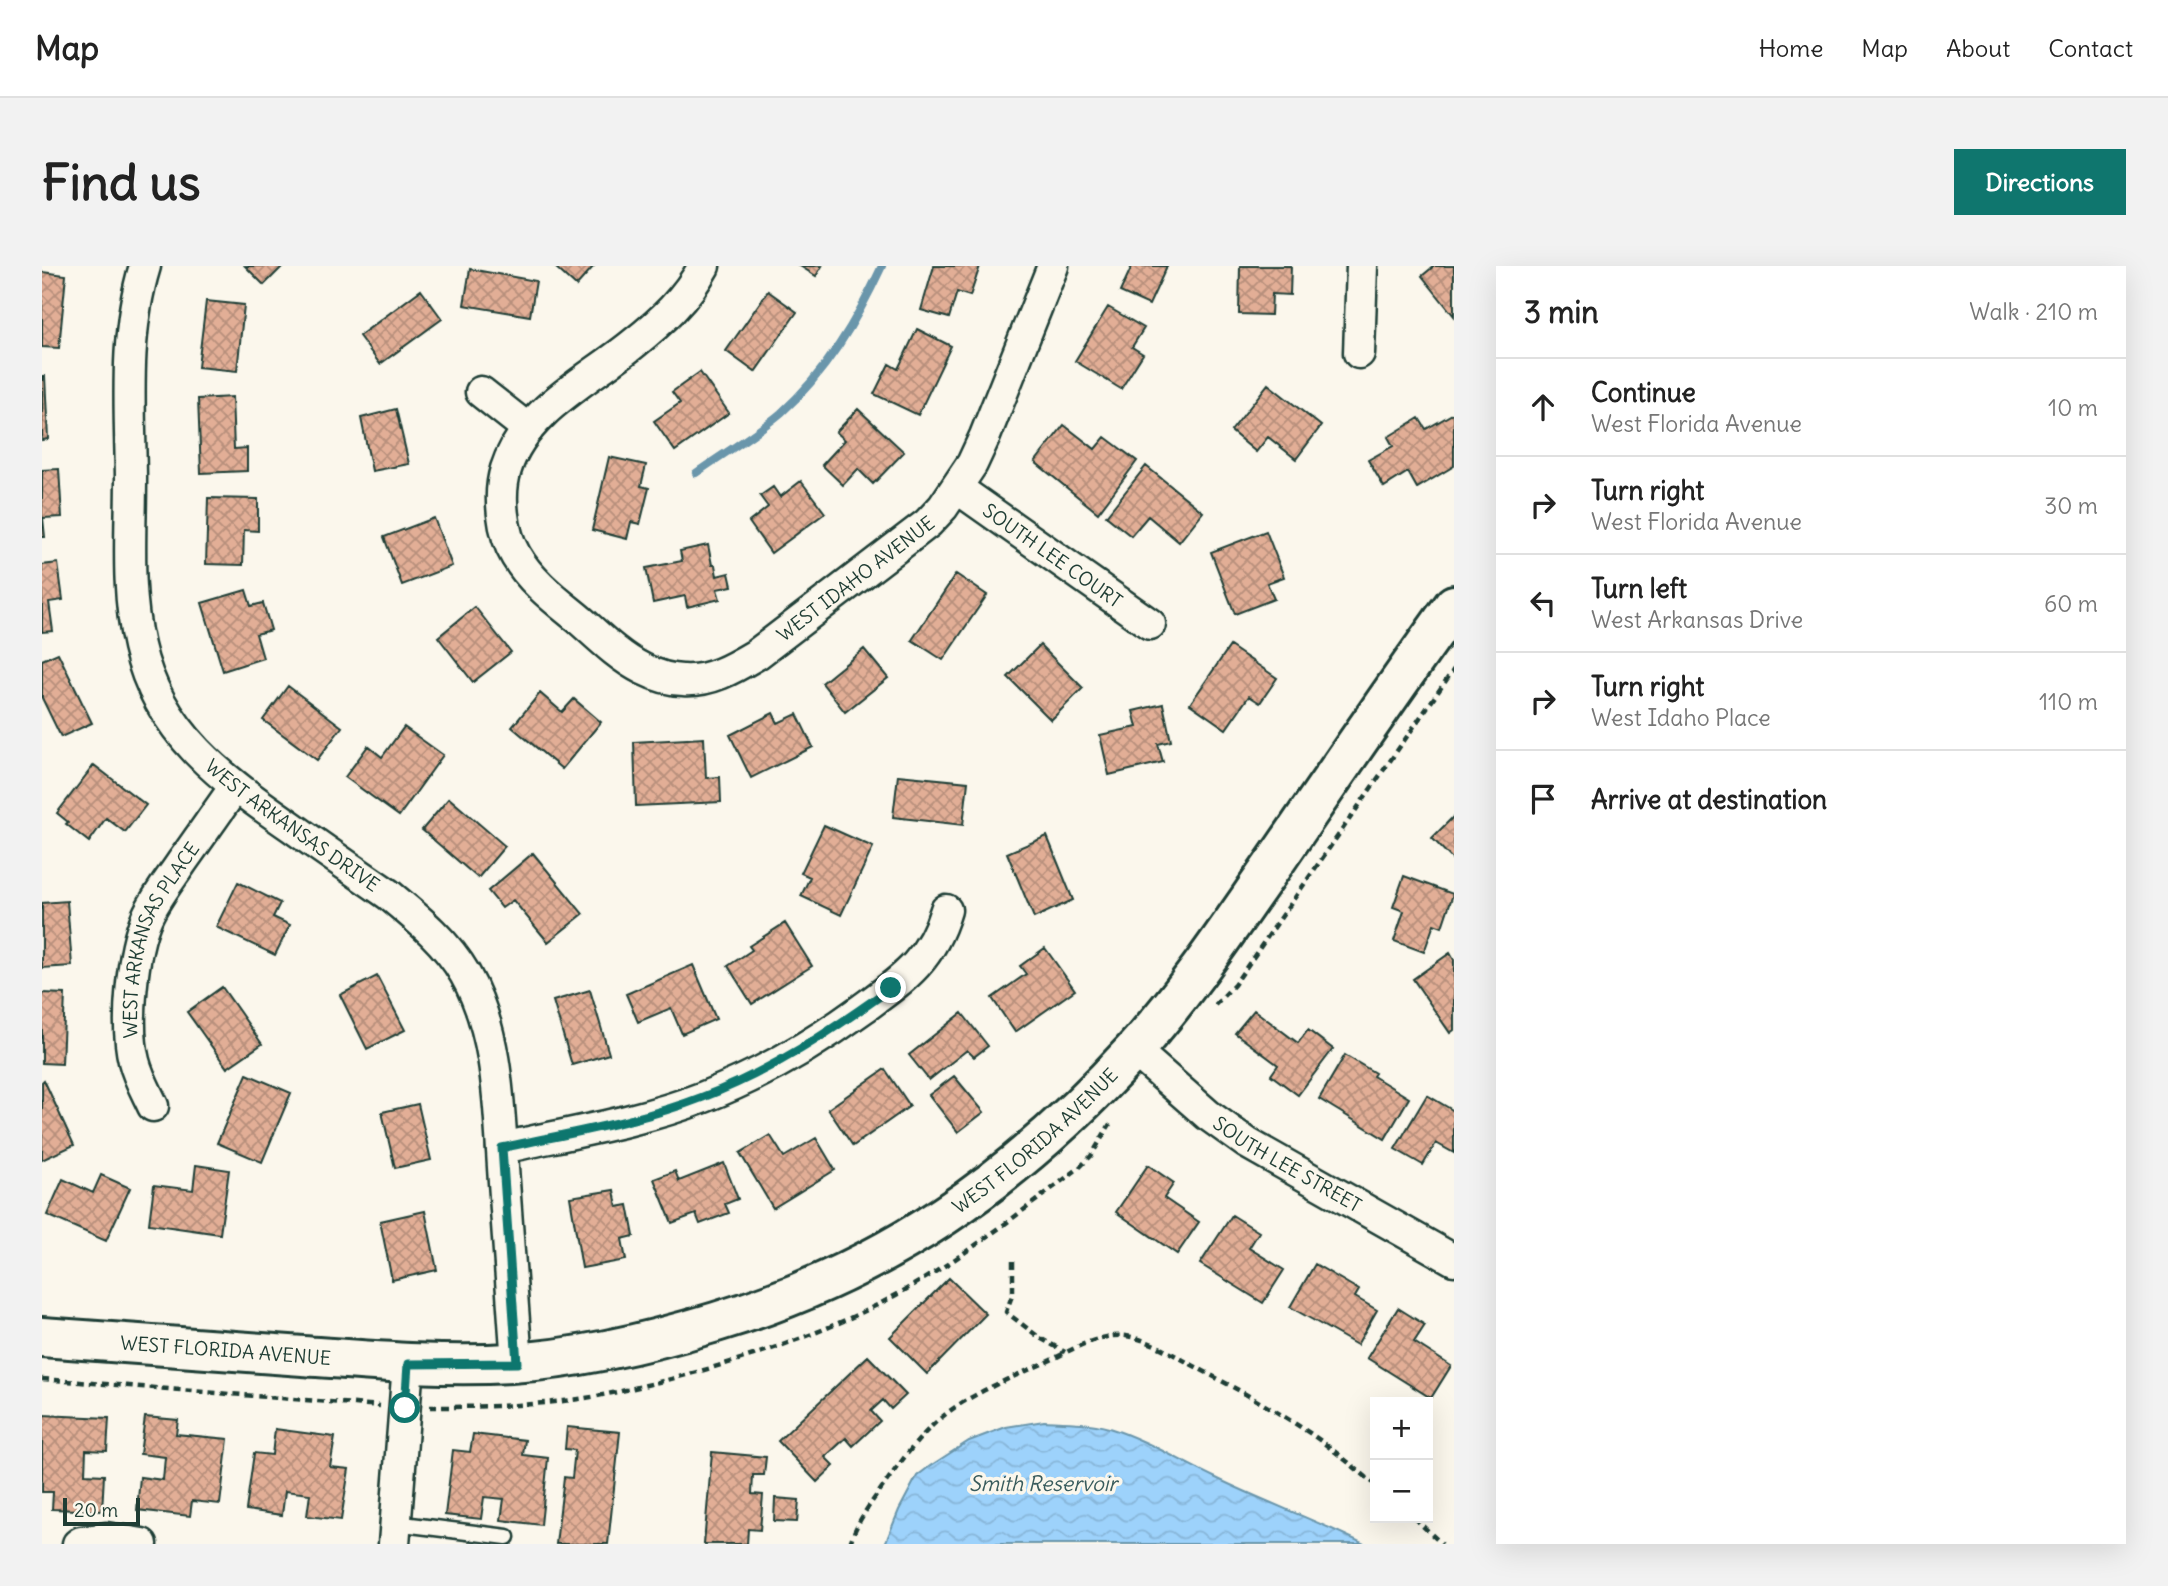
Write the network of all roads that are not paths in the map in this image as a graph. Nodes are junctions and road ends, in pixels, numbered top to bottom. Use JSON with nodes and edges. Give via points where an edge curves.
{"nodes":[{"id":1,"x":145,"y":266,"type":"edge"},
{"id":2,"x":704,"y":266,"type":"edge"},
{"id":3,"x":1053,"y":266,"type":"edge"},
{"id":4,"x":1362,"y":266,"type":"edge"},
{"id":5,"x":1359,"y":353,"type":"dead end"},
{"id":6,"x":481,"y":393,"type":"dead end"},
{"id":7,"x":528,"y":429,"type":"junction"},
{"id":8,"x":957,"y":488,"type":"junction"},
{"id":9,"x":1454,"y":604,"type":"edge"},
{"id":10,"x":1150,"y":624,"type":"dead end"},
{"id":11,"x":235,"y":787,"type":"junction"},
{"id":12,"x":946,"y":910,"type":"dead end"},
{"id":13,"x":1134,"y":1050,"type":"junction"},
{"id":14,"x":153,"y":1106,"type":"dead end"},
{"id":15,"x":502,"y":1148,"type":"junction"},
{"id":16,"x":1454,"y":1260,"type":"edge"},
{"id":17,"x":42,"y":1337,"type":"edge"},
{"id":18,"x":517,"y":1363,"type":"junction"},
{"id":19,"x":408,"y":1364,"type":"junction"},
{"id":20,"x":395,"y":1534,"type":"edge"},
{"id":21,"x":507,"y":1537,"type":"dead end"},
{"id":22,"x":78,"y":1544,"type":"edge"},
{"id":23,"x":142,"y":1544,"type":"edge"}],
"edges":[{"from":1,"to":11,"type":"street","name":"WEST ARKANSAS DRIVE","via":[[132,321],[130,373],[131,596],[139,649],[170,718],[194,749]]},
{"from":2,"to":7,"type":"street","name":"WEST IDAHO AVENUE","via":[[688,293],[663,318]]},
{"from":3,"to":8,"type":"street","name":"WEST IDAHO AVENUE","via":[[985,436]]},
{"from":4,"to":5,"type":"street"},
{"from":6,"to":7,"type":"street"},
{"from":7,"to":8,"type":"street","name":"WEST IDAHO AVENUE","via":[[506,470],[503,493],[508,539],[516,556],[541,587],[612,648],[642,669],[683,680],[717,675],[757,654],[928,523]]},
{"from":8,"to":10,"type":"street","name":"SOUTH LEE COURT"},
{"from":9,"to":13,"type":"street","name":"WEST FLORIDA AVENUE","via":[[1226,932]]},
{"from":11,"to":14,"type":"street","name":"WEST ARKANSAS PLACE","via":[[162,890],[147,917],[134,963],[131,1045]]},
{"from":11,"to":15,"type":"street","name":"WEST ARKANSAS DRIVE","via":[[388,894],[449,950],[465,975],[485,1026]]},
{"from":12,"to":15,"type":"street","via":[[933,944],[910,972],[833,1030],[759,1073],[703,1097],[621,1122]]},
{"from":13,"to":16,"type":"street","name":"SOUTH LEE STREET","via":[[1200,1109],[1247,1143]]},
{"from":13,"to":18,"type":"street","name":"WEST FLORIDA AVENUE","via":[[996,1180],[931,1226],[863,1264],[782,1299],[688,1330]]},
{"from":15,"to":18,"type":"street","name":"WEST ARKANSAS DRIVE"},
{"from":17,"to":19,"type":"street","name":"WEST FLORIDA AVENUE"},
{"from":18,"to":19,"type":"street","name":"WEST FLORIDA AVENUE"},
{"from":19,"to":20,"type":"street"},
{"from":20,"to":21,"type":"lane"},
{"from":22,"to":23,"type":"street","via":[[106,1538]]}]}
